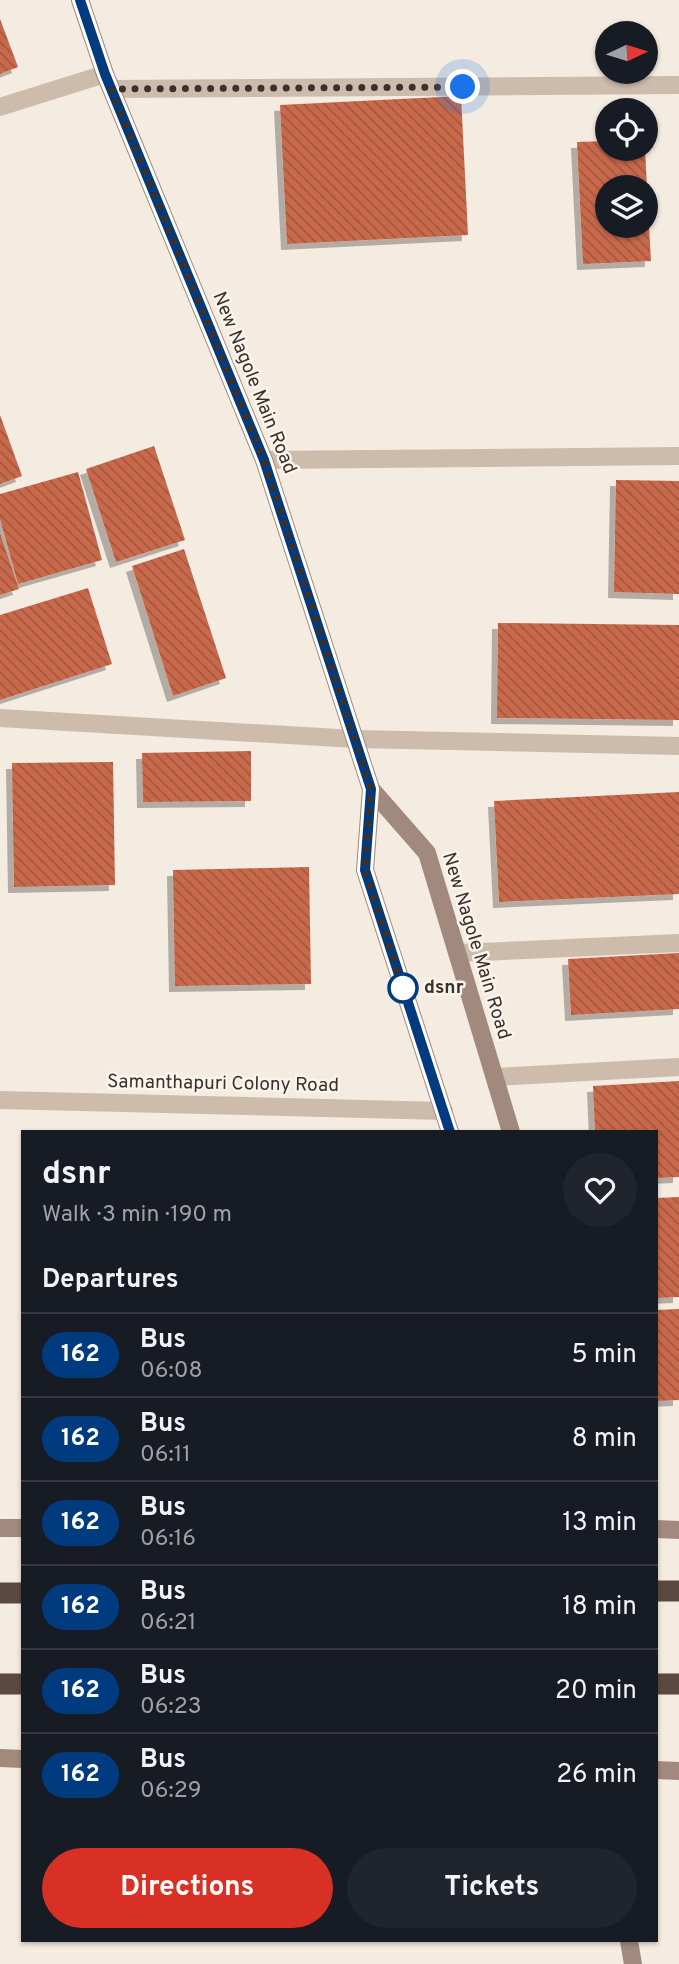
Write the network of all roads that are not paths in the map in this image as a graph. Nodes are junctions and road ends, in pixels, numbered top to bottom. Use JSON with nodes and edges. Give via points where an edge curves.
{"nodes":[{"id":1,"x":80,"y":0,"type":"edge"},
{"id":2,"x":108,"y":82,"type":"junction"},
{"id":3,"x":679,"y":85,"type":"edge"},
{"id":4,"x":0,"y":107,"type":"edge"},
{"id":5,"x":679,"y":456,"type":"edge"},
{"id":6,"x":264,"y":460,"type":"junction"},
{"id":7,"x":0,"y":718,"type":"edge"},
{"id":8,"x":355,"y":739,"type":"junction"},
{"id":9,"x":679,"y":746,"type":"edge"},
{"id":10,"x":371,"y":789,"type":"junction"},
{"id":11,"x":679,"y":943,"type":"edge"},
{"id":12,"x":458,"y":953,"type":"junction"},
{"id":13,"x":679,"y":1067,"type":"edge"},
{"id":14,"x":495,"y":1077,"type":"junction"},
{"id":15,"x":0,"y":1100,"type":"edge"},
{"id":16,"x":444,"y":1111,"type":"junction"},
{"id":17,"x":449,"y":1130,"type":"edge"},
{"id":18,"x":510,"y":1130,"type":"edge"},
{"id":19,"x":0,"y":1528,"type":"edge"},
{"id":20,"x":21,"y":1528,"type":"edge"},
{"id":21,"x":658,"y":1530,"type":"edge"},
{"id":22,"x":679,"y":1530,"type":"edge"},
{"id":23,"x":658,"y":1591,"type":"edge"},
{"id":24,"x":679,"y":1591,"type":"edge"},
{"id":25,"x":0,"y":1593,"type":"edge"},
{"id":26,"x":21,"y":1593,"type":"edge"},
{"id":27,"x":0,"y":1684,"type":"edge"},
{"id":28,"x":21,"y":1684,"type":"edge"},
{"id":29,"x":658,"y":1684,"type":"edge"},
{"id":30,"x":679,"y":1685,"type":"edge"},
{"id":31,"x":0,"y":1758,"type":"edge"},
{"id":32,"x":21,"y":1759,"type":"edge"},
{"id":33,"x":658,"y":1770,"type":"edge"},
{"id":34,"x":679,"y":1771,"type":"edge"},
{"id":35,"x":629,"y":1942,"type":"edge"},
{"id":36,"x":633,"y":1964,"type":"edge"}],
"edges":[{"from":1,"to":2,"type":"street","name":"New Nagole Main Road"},
{"from":2,"to":3,"type":"street"},
{"from":2,"to":4,"type":"street"},
{"from":2,"to":6,"type":"street","name":"New Nagole Main Road"},
{"from":5,"to":6,"type":"street"},
{"from":6,"to":8,"type":"street","name":"New Nagole Main Road"},
{"from":7,"to":8,"type":"street"},
{"from":8,"to":9,"type":"street"},
{"from":8,"to":10,"type":"street","name":"New Nagole Main Road"},
{"from":10,"to":12,"type":"street","name":"New Nagole Main Road","via":[[427,853]]},
{"from":10,"to":16,"type":"street","name":"New Nagole Main Road","via":[[365,870]]},
{"from":11,"to":12,"type":"street"},
{"from":12,"to":14,"type":"street","name":"New Nagole Main Road"},
{"from":13,"to":14,"type":"street"},
{"from":14,"to":18,"type":"street","name":"New Nagole Main Road"},
{"from":15,"to":16,"type":"street","name":"Samanthapuri Colony Road"},
{"from":16,"to":17,"type":"street","name":"New Nagole Main Road"},
{"from":19,"to":20,"type":"street"},
{"from":21,"to":22,"type":"street"},
{"from":23,"to":24,"type":"highway"},
{"from":25,"to":26,"type":"highway"},
{"from":27,"to":28,"type":"highway"},
{"from":29,"to":30,"type":"highway"},
{"from":31,"to":32,"type":"street"},
{"from":33,"to":34,"type":"street"},
{"from":35,"to":36,"type":"street"}]}
